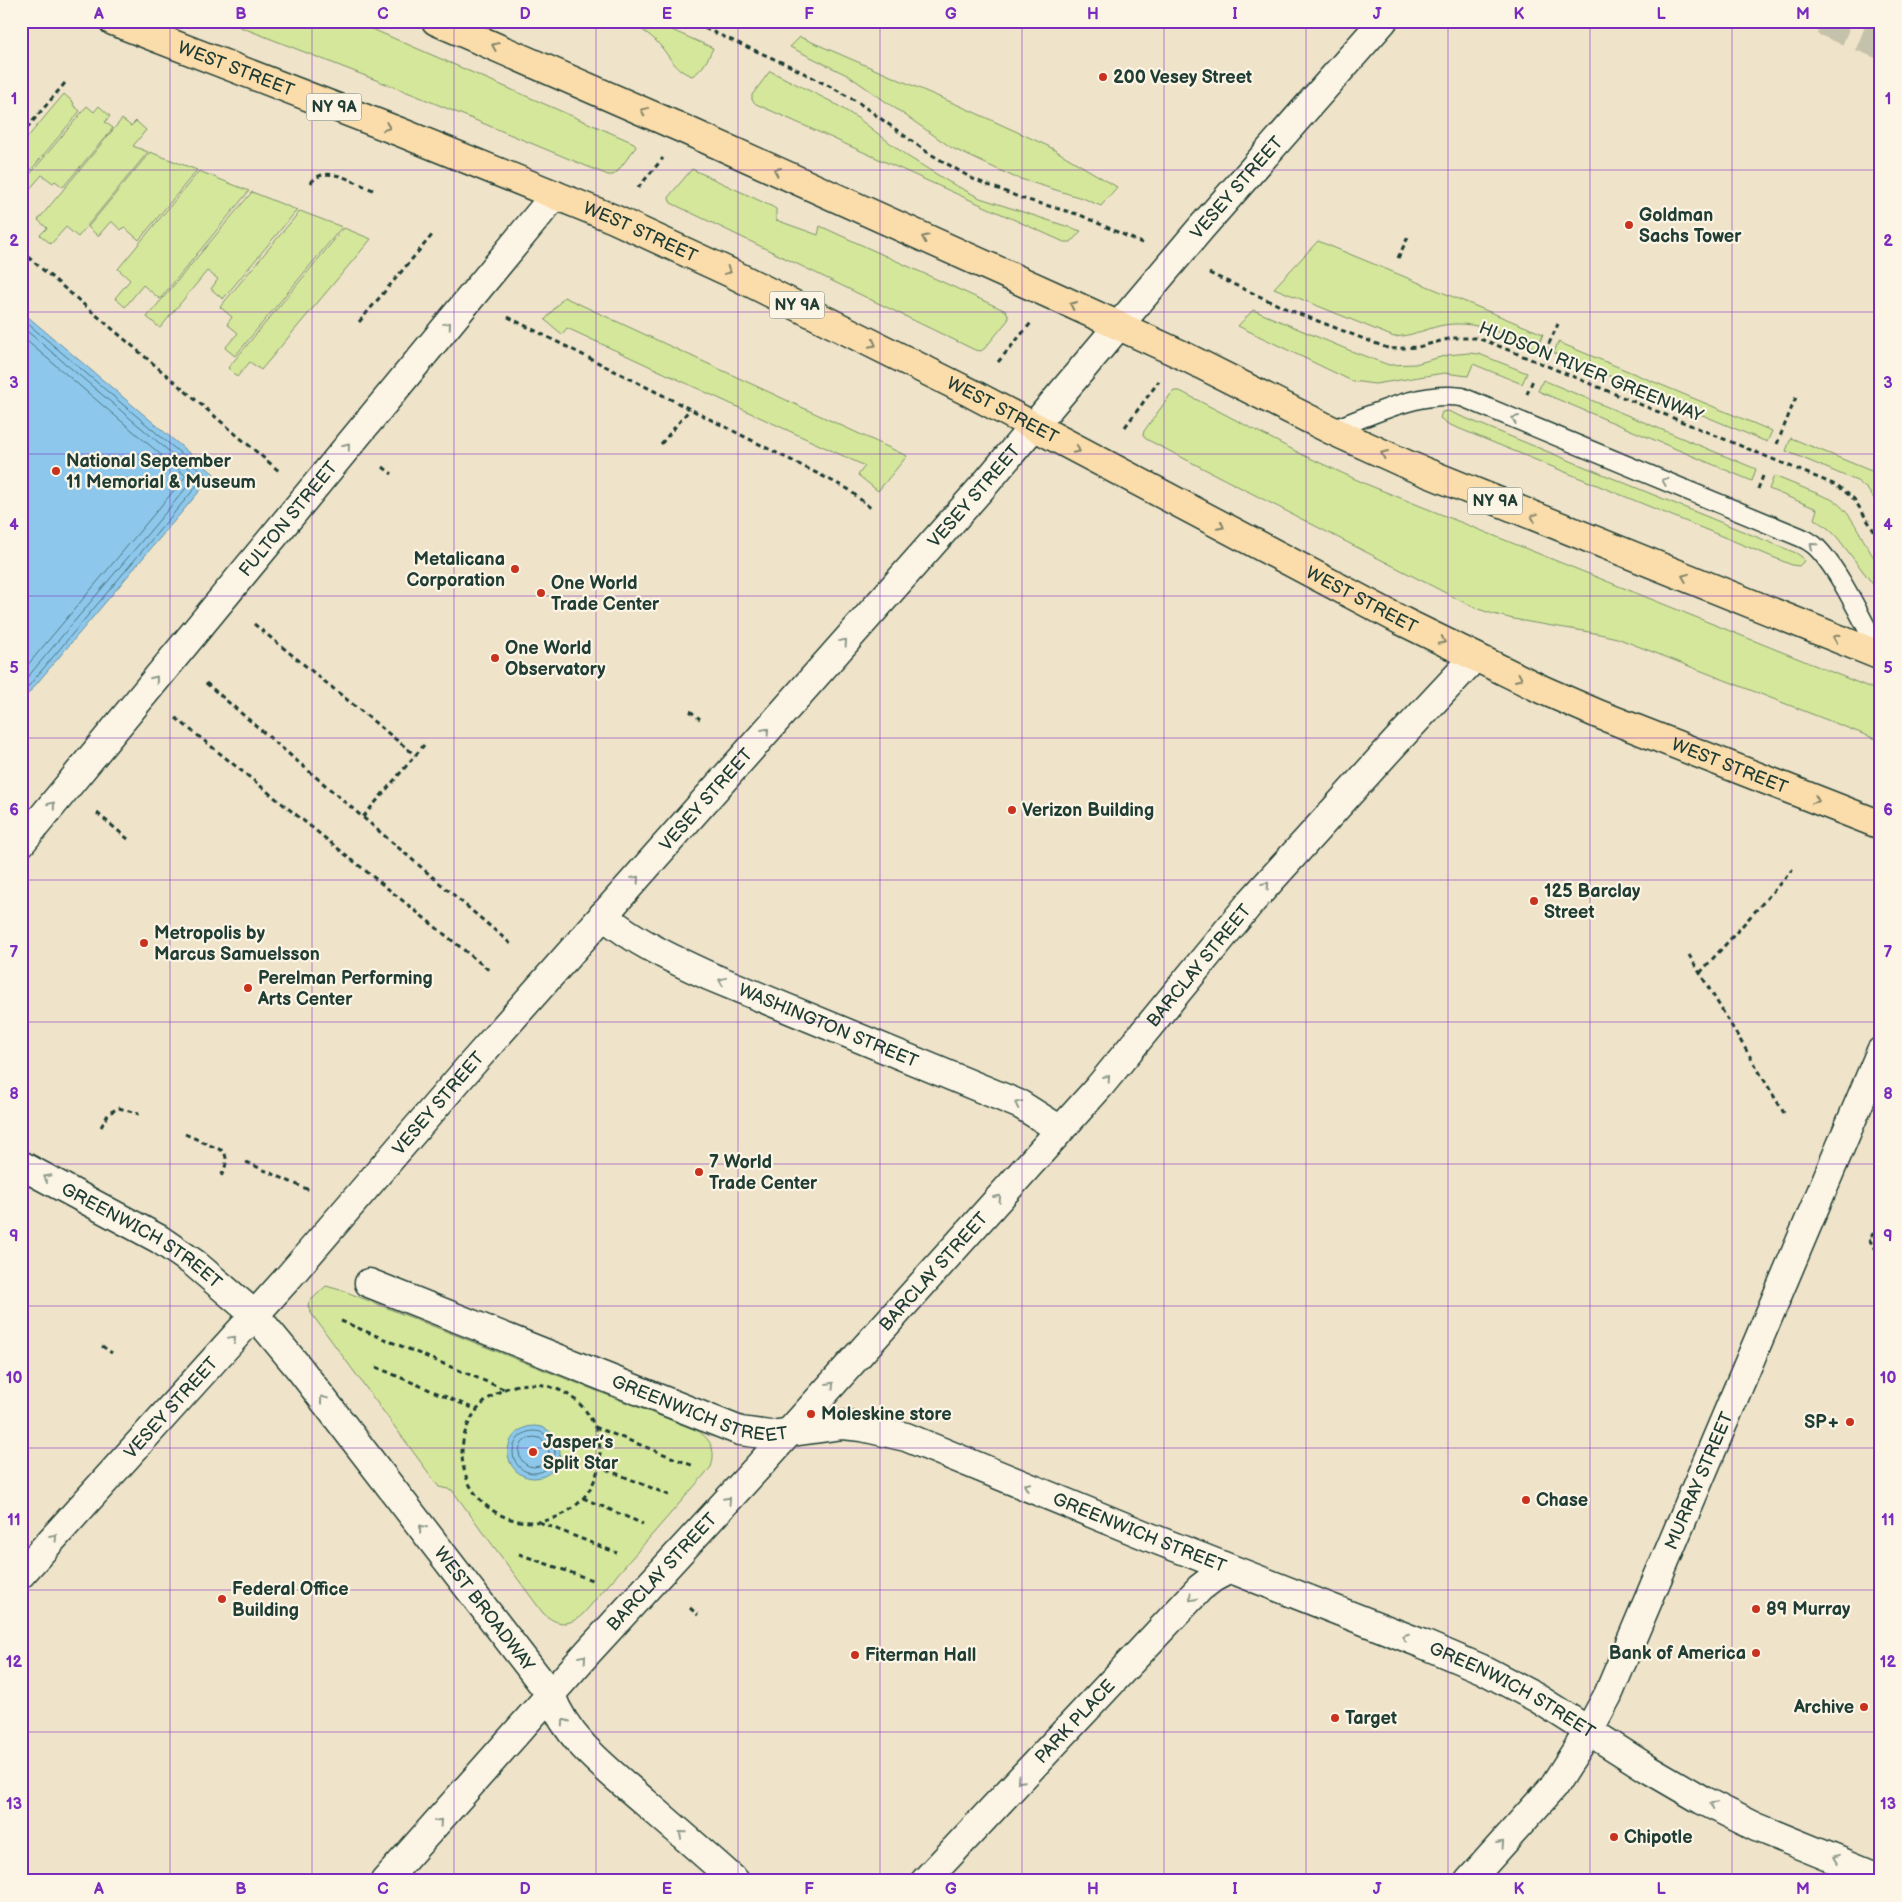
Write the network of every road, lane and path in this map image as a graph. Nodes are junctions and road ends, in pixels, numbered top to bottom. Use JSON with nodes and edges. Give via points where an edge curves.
{"nodes":[{"id":1,"x":113,"y":21,"type":"edge"},
{"id":2,"x":436,"y":21,"type":"edge"},
{"id":3,"x":688,"y":21,"type":"edge"},
{"id":4,"x":1384,"y":21,"type":"edge"},
{"id":5,"x":65,"y":83,"type":"dead end"},
{"id":6,"x":21,"y":135,"type":"edge"},
{"id":7,"x":664,"y":156,"type":"dead end"},
{"id":8,"x":311,"y":183,"type":"dead end"},
{"id":9,"x":638,"y":188,"type":"dead end"},
{"id":10,"x":373,"y":190,"type":"dead end"},
{"id":11,"x":555,"y":195,"type":"junction"},
{"id":12,"x":433,"y":234,"type":"dead end"},
{"id":13,"x":1408,"y":238,"type":"dead end"},
{"id":14,"x":1139,"y":242,"type":"dead end"},
{"id":15,"x":21,"y":251,"type":"edge"},
{"id":16,"x":1398,"y":258,"type":"dead end"},
{"id":17,"x":1208,"y":273,"type":"dead end"},
{"id":18,"x":508,"y":317,"type":"dead end"},
{"id":19,"x":359,"y":322,"type":"dead end"},
{"id":20,"x":1031,"y":322,"type":"dead end"},
{"id":21,"x":1558,"y":324,"type":"dead end"},
{"id":22,"x":1117,"y":326,"type":"junction"},
{"id":23,"x":1545,"y":352,"type":"dead end"},
{"id":24,"x":998,"y":362,"type":"dead end"},
{"id":25,"x":1159,"y":381,"type":"dead end"},
{"id":26,"x":1796,"y":397,"type":"dead end"},
{"id":27,"x":690,"y":409,"type":"junction"},
{"id":28,"x":1034,"y":426,"type":"junction"},
{"id":29,"x":1125,"y":428,"type":"dead end"},
{"id":30,"x":1331,"y":430,"type":"junction"},
{"id":31,"x":661,"y":444,"type":"dead end"},
{"id":32,"x":1776,"y":444,"type":"dead end"},
{"id":33,"x":383,"y":468,"type":"dead end"},
{"id":34,"x":279,"y":471,"type":"dead end"},
{"id":35,"x":392,"y":474,"type":"dead end"},
{"id":36,"x":873,"y":510,"type":"dead end"},
{"id":37,"x":1881,"y":542,"type":"edge"},
{"id":38,"x":254,"y":624,"type":"dead end"},
{"id":39,"x":1881,"y":655,"type":"edge"},
{"id":40,"x":1475,"y":657,"type":"junction"},
{"id":41,"x":206,"y":683,"type":"dead end"},
{"id":42,"x":690,"y":711,"type":"dead end"},
{"id":43,"x":176,"y":718,"type":"dead end"},
{"id":44,"x":700,"y":719,"type":"dead end"},
{"id":45,"x":424,"y":745,"type":"dead end"},
{"id":46,"x":415,"y":754,"type":"junction"},
{"id":47,"x":97,"y":813,"type":"dead end"},
{"id":48,"x":363,"y":817,"type":"junction"},
{"id":49,"x":1881,"y":826,"type":"edge"},
{"id":50,"x":128,"y":839,"type":"dead end"},
{"id":51,"x":21,"y":843,"type":"edge"},
{"id":52,"x":1793,"y":868,"type":"dead end"},
{"id":53,"x":603,"y":915,"type":"junction"},
{"id":54,"x":512,"y":945,"type":"dead end"},
{"id":55,"x":1689,"y":955,"type":"dead end"},
{"id":56,"x":490,"y":971,"type":"dead end"},
{"id":57,"x":1700,"y":973,"type":"junction"},
{"id":58,"x":1881,"y":1051,"type":"edge"},
{"id":59,"x":139,"y":1114,"type":"dead end"},
{"id":60,"x":1784,"y":1114,"type":"dead end"},
{"id":61,"x":101,"y":1127,"type":"dead end"},
{"id":62,"x":1059,"y":1129,"type":"junction"},
{"id":63,"x":185,"y":1134,"type":"dead end"},
{"id":64,"x":246,"y":1162,"type":"dead end"},
{"id":65,"x":21,"y":1165,"type":"edge"},
{"id":66,"x":220,"y":1179,"type":"dead end"},
{"id":67,"x":309,"y":1190,"type":"dead end"},
{"id":68,"x":1881,"y":1228,"type":"edge"},
{"id":69,"x":1881,"y":1256,"type":"edge"},
{"id":70,"x":369,"y":1283,"type":"dead end"},
{"id":71,"x":255,"y":1315,"type":"junction"},
{"id":72,"x":341,"y":1321,"type":"dead end"},
{"id":73,"x":102,"y":1346,"type":"dead end"},
{"id":74,"x":112,"y":1353,"type":"dead end"},
{"id":75,"x":376,"y":1367,"type":"dead end"},
{"id":76,"x":504,"y":1389,"type":"junction"},
{"id":77,"x":477,"y":1410,"type":"junction"},
{"id":78,"x":595,"y":1426,"type":"junction"},
{"id":79,"x":787,"y":1434,"type":"junction"},
{"id":80,"x":598,"y":1466,"type":"junction"},
{"id":81,"x":694,"y":1466,"type":"dead end"},
{"id":82,"x":669,"y":1495,"type":"dead end"},
{"id":83,"x":583,"y":1498,"type":"junction"},
{"id":84,"x":538,"y":1521,"type":"junction"},
{"id":85,"x":643,"y":1524,"type":"dead end"},
{"id":86,"x":617,"y":1553,"type":"dead end"},
{"id":87,"x":520,"y":1554,"type":"dead end"},
{"id":88,"x":1230,"y":1569,"type":"junction"},
{"id":89,"x":21,"y":1574,"type":"edge"},
{"id":90,"x":592,"y":1580,"type":"dead end"},
{"id":91,"x":690,"y":1608,"type":"dead end"},
{"id":92,"x":698,"y":1616,"type":"dead end"},
{"id":93,"x":551,"y":1695,"type":"junction"},
{"id":94,"x":1588,"y":1732,"type":"junction"},
{"id":95,"x":1881,"y":1878,"type":"edge"},
{"id":96,"x":386,"y":1881,"type":"edge"},
{"id":97,"x":735,"y":1881,"type":"edge"},
{"id":98,"x":925,"y":1881,"type":"edge"},
{"id":99,"x":1469,"y":1881,"type":"edge"}],
"edges":[{"from":1,"to":11,"type":"highway","name":"WEST STREET","number":"NY 9A","one_way":true},
{"from":22,"to":2,"type":"highway","number":"NY 9A","one_way":true,"via":[[688,131]]},
{"from":3,"to":14,"type":"path","via":[[835,89],[927,152],[973,179],[1021,198],[1072,212]]},
{"from":4,"to":22,"type":"street","name":"VESEY STREET"},
{"from":5,"to":6,"type":"path"},
{"from":7,"to":9,"type":"path"},
{"from":8,"to":10,"type":"path","via":[[328,173]]},
{"from":11,"to":28,"type":"highway","name":"WEST STREET","number":"NY 9A","one_way":true,"via":[[740,277]]},
{"from":51,"to":11,"type":"street","name":"FULTON STREET","one_way":true},
{"from":12,"to":19,"type":"path"},
{"from":13,"to":16,"type":"path"},
{"from":15,"to":34,"type":"path"},
{"from":17,"to":37,"type":"path","name":"HUDSON RIVER GREENWAY","via":[[1287,309],[1390,349],[1465,337],[1489,342],[1838,486],[1854,499]]},
{"from":18,"to":27,"type":"path"},
{"from":20,"to":24,"type":"path"},
{"from":21,"to":23,"type":"path"},
{"from":22,"to":28,"type":"street","name":"VESEY STREET"},
{"from":22,"to":30,"type":"highway","number":"NY 9A"},
{"from":25,"to":29,"type":"path"},
{"from":26,"to":32,"type":"path"},
{"from":27,"to":31,"type":"path"},
{"from":27,"to":36,"type":"path","via":[[848,489]]},
{"from":28,"to":40,"type":"highway","name":"WEST STREET","number":"NY 9A","one_way":true},
{"from":53,"to":28,"type":"street","name":"VESEY STREET","one_way":true},
{"from":39,"to":30,"type":"highway","number":"NY 9A","one_way":true,"via":[[1473,492]]},
{"from":39,"to":30,"type":"lane","one_way":true,"via":[[1842,584],[1813,544],[1462,397],[1429,396]]},
{"from":33,"to":35,"type":"path"},
{"from":38,"to":46,"type":"path"},
{"from":40,"to":49,"type":"highway","name":"WEST STREET","number":"NY 9A","one_way":true,"via":[[1598,714]]},
{"from":62,"to":40,"type":"street","name":"BARCLAY STREET","one_way":true,"via":[[1131,1049],[1251,902]]},
{"from":41,"to":48,"type":"path"},
{"from":42,"to":44,"type":"path"},
{"from":43,"to":56,"type":"path"},
{"from":45,"to":46,"type":"path"},
{"from":46,"to":48,"type":"path"},
{"from":47,"to":50,"type":"path"},
{"from":48,"to":54,"type":"path"},
{"from":52,"to":57,"type":"path"},
{"from":62,"to":53,"type":"street","name":"WASHINGTON STREET","one_way":true,"via":[[1021,1105],[674,960],[623,932]]},
{"from":53,"to":71,"type":"street","name":"VESEY STREET"},
{"from":55,"to":57,"type":"path"},
{"from":57,"to":60,"type":"path"},
{"from":58,"to":94,"type":"street","name":"MURRAY STREET","via":[[1624,1661]]},
{"from":59,"to":61,"type":"path","via":[[119,1108],[109,1113]]},
{"from":79,"to":62,"type":"street","name":"BARCLAY STREET","one_way":true},
{"from":63,"to":66,"type":"path","via":[[223,1151],[227,1162]]},
{"from":64,"to":67,"type":"path"},
{"from":71,"to":65,"type":"street","name":"GREENWICH STREET","one_way":true,"via":[[194,1263],[158,1239]]},
{"from":68,"to":69,"type":"path","via":[[1868,1238]]},
{"from":70,"to":79,"type":"street","name":"GREENWICH STREET","via":[[740,1431]]},
{"from":89,"to":71,"type":"street","name":"VESEY STREET","one_way":true},
{"from":93,"to":71,"type":"street","name":"WEST BROADWAY","one_way":true},
{"from":72,"to":76,"type":"path"},
{"from":73,"to":74,"type":"path"},
{"from":75,"to":77,"type":"path"},
{"from":76,"to":77,"type":"path"},
{"from":76,"to":78,"type":"path","via":[[528,1383],[563,1391],[582,1406]]},
{"from":77,"to":84,"type":"path","via":[[468,1424],[462,1458],[473,1491],[501,1515],[513,1520]]},
{"from":78,"to":80,"type":"path","via":[[599,1439]]},
{"from":78,"to":81,"type":"path"},
{"from":88,"to":79,"type":"street","name":"GREENWICH STREET","one_way":true,"via":[[906,1437],[843,1425]]},
{"from":93,"to":79,"type":"street","name":"BARCLAY STREET","one_way":true},
{"from":80,"to":82,"type":"path"},
{"from":80,"to":83,"type":"path","via":[[593,1483]]},
{"from":83,"to":84,"type":"path","via":[[558,1516]]},
{"from":83,"to":85,"type":"path"},
{"from":84,"to":86,"type":"path"},
{"from":87,"to":90,"type":"path"},
{"from":94,"to":88,"type":"street","name":"GREENWICH STREET","one_way":true,"via":[[1538,1698],[1482,1669]]},
{"from":88,"to":98,"type":"street","name":"PARK PLACE","one_way":true,"via":[[1200,1588]]},
{"from":91,"to":92,"type":"path"},
{"from":96,"to":93,"type":"street","name":"BARCLAY STREET","one_way":true},
{"from":97,"to":93,"type":"street","name":"WEST BROADWAY","one_way":true,"via":[[599,1761],[569,1729]]},
{"from":95,"to":94,"type":"street","name":"GREENWICH STREET","one_way":true,"via":[[1741,1819],[1655,1773]]},
{"from":99,"to":94,"type":"street","name":"MURRAY STREET","one_way":true,"via":[[1553,1787]]}]}
